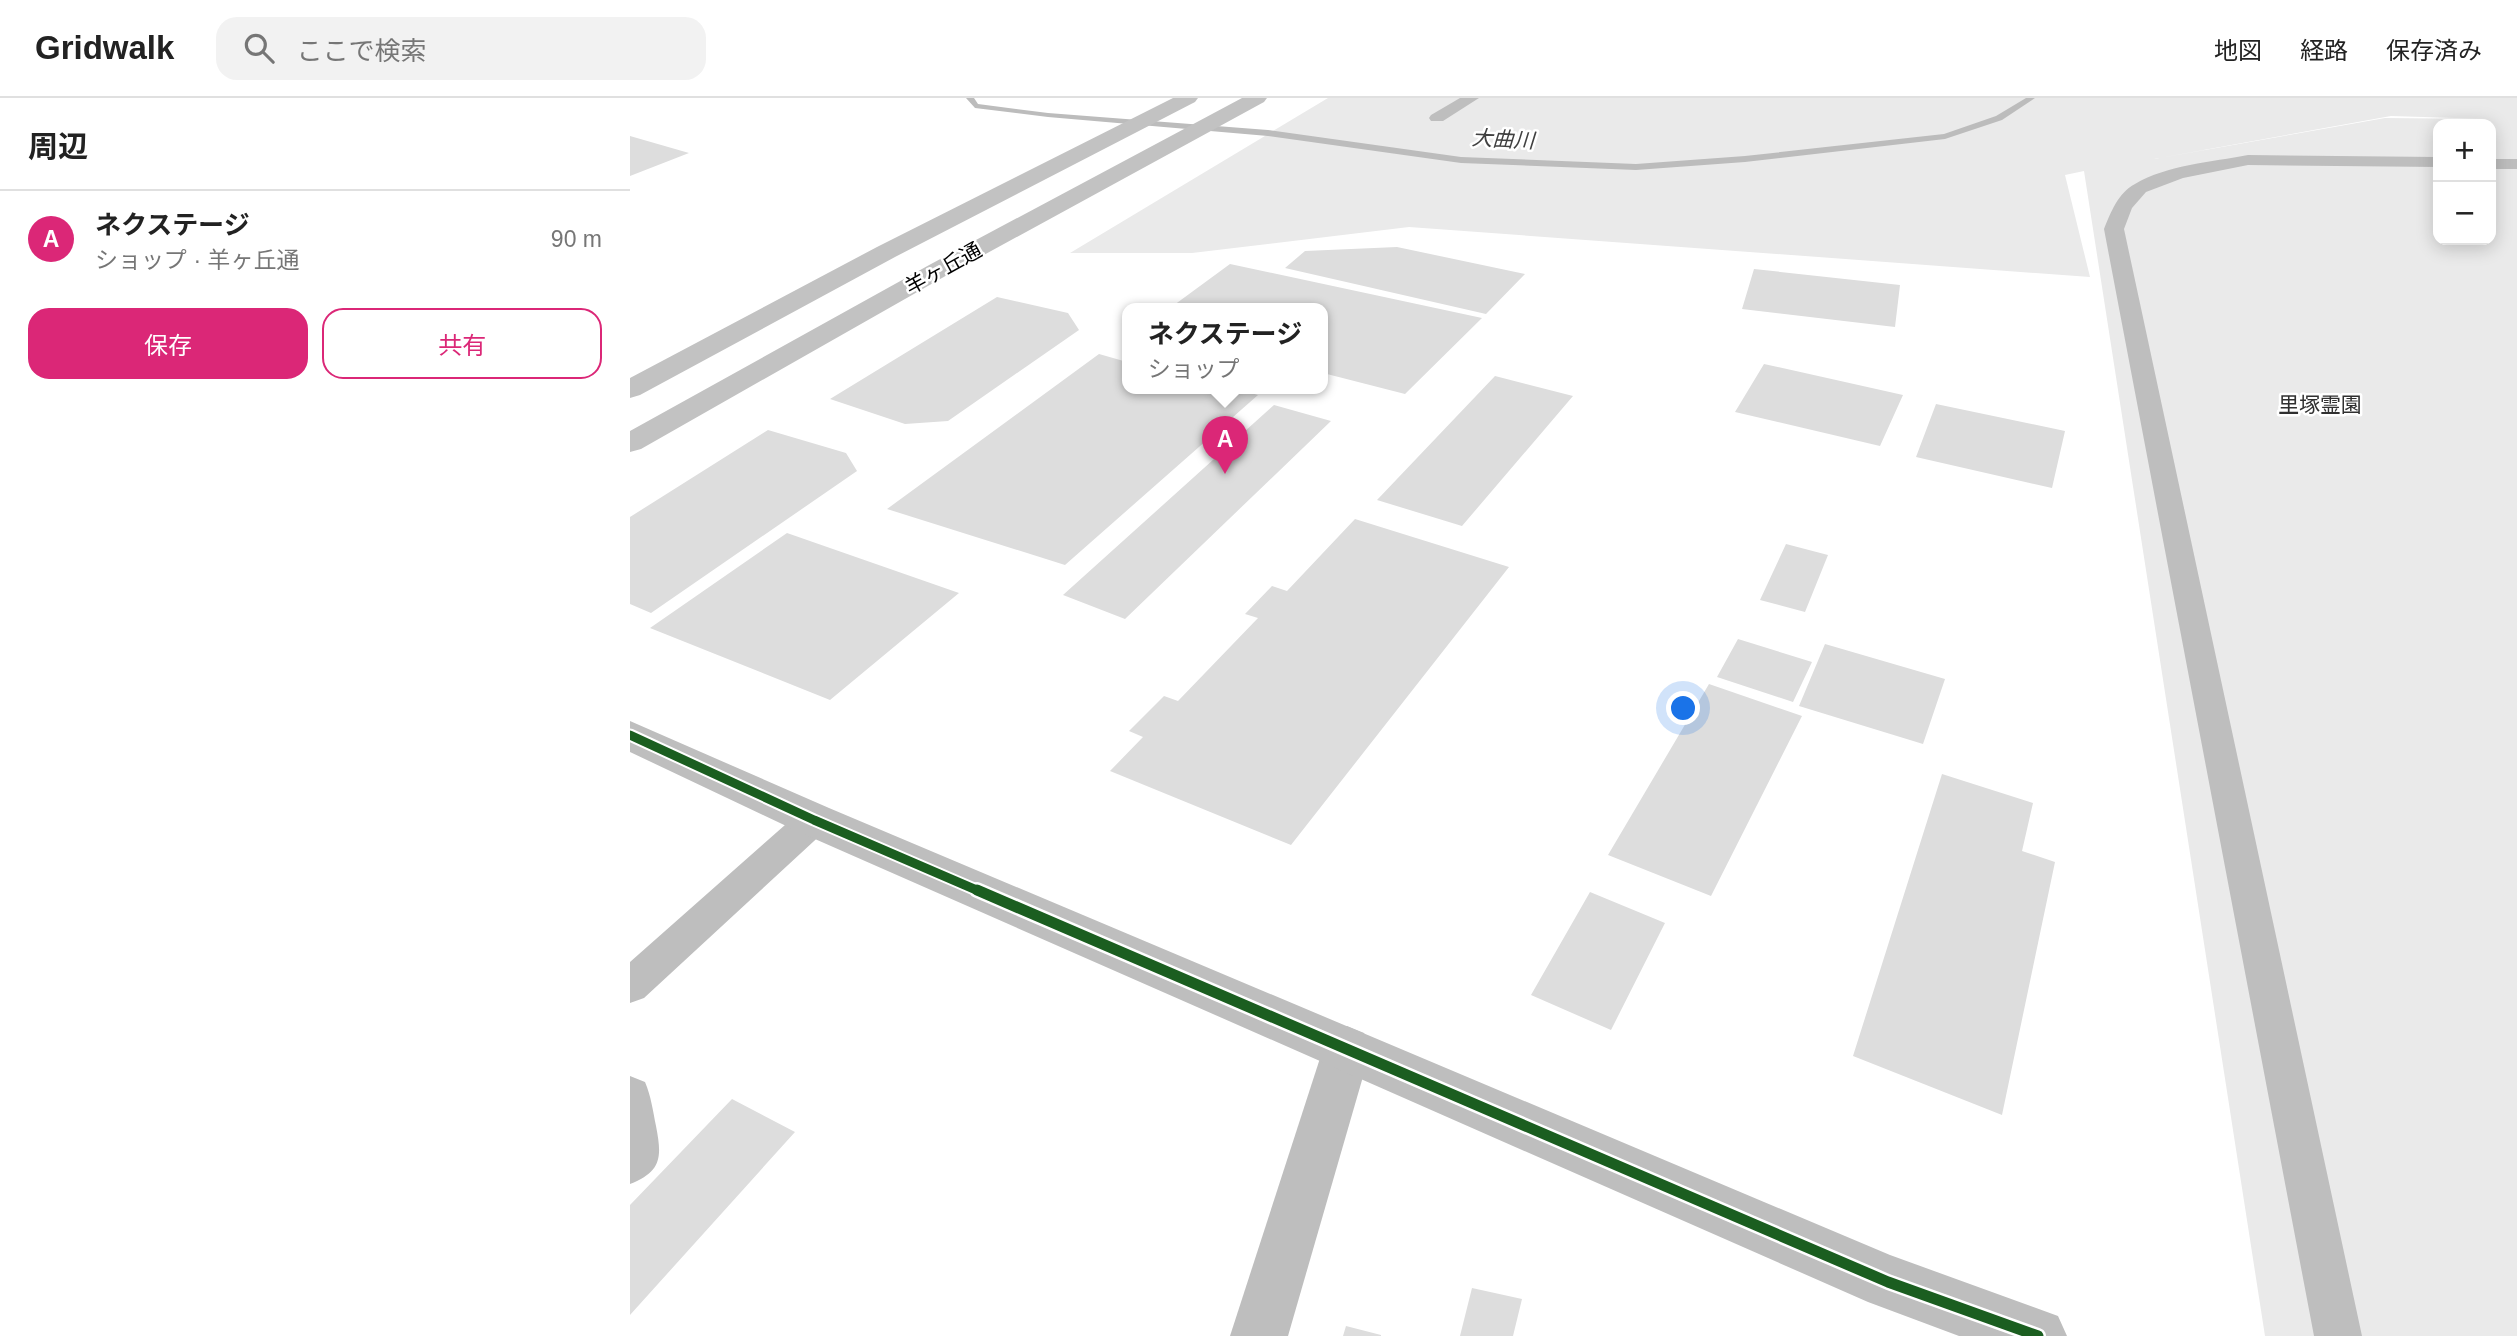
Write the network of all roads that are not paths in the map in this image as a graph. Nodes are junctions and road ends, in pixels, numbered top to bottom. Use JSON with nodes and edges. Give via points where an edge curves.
{"nodes":[{"id":1,"x":1188,"y":98,"type":"edge"},
{"id":2,"x":1258,"y":98,"type":"edge"},
{"id":3,"x":1471,"y":98,"type":"edge"},
{"id":4,"x":1437,"y":118,"type":"dead end"},
{"id":5,"x":2433,"y":162,"type":"edge"},
{"id":6,"x":2496,"y":163,"type":"edge"},
{"id":7,"x":2517,"y":164,"type":"edge"},
{"id":8,"x":630,"y":389,"type":"edge"},
{"id":9,"x":630,"y":443,"type":"edge"},
{"id":10,"x":630,"y":735,"type":"edge"},
{"id":11,"x":814,"y":820,"type":"junction"},
{"id":12,"x":630,"y":986,"type":"edge"},
{"id":13,"x":1347,"y":1049,"type":"junction"},
{"id":14,"x":630,"y":1096,"type":"edge"},
{"id":15,"x":630,"y":1163,"type":"edge"},
{"id":16,"x":1259,"y":1336,"type":"edge"},
{"id":17,"x":2038,"y":1336,"type":"edge"},
{"id":18,"x":2338,"y":1336,"type":"edge"}],
"edges":[{"from":1,"to":8,"type":"main road","name":"羊ヶ丘通"},
{"from":2,"to":9,"type":"main road","name":"羊ヶ丘通"},
{"from":3,"to":4,"type":"lane"},
{"from":5,"to":18,"type":"lane","via":[[2248,160],[2178,174],[2140,188],[2123,206],[2114,229]]},
{"from":6,"to":7,"type":"lane"},
{"from":10,"to":11,"type":"street"},
{"from":11,"to":12,"type":"lane"},
{"from":11,"to":13,"type":"street"},
{"from":13,"to":16,"type":"street"},
{"from":13,"to":17,"type":"street","via":[[1888,1282]]},
{"from":14,"to":15,"type":"lane","via":[[639,1153]]}]}
